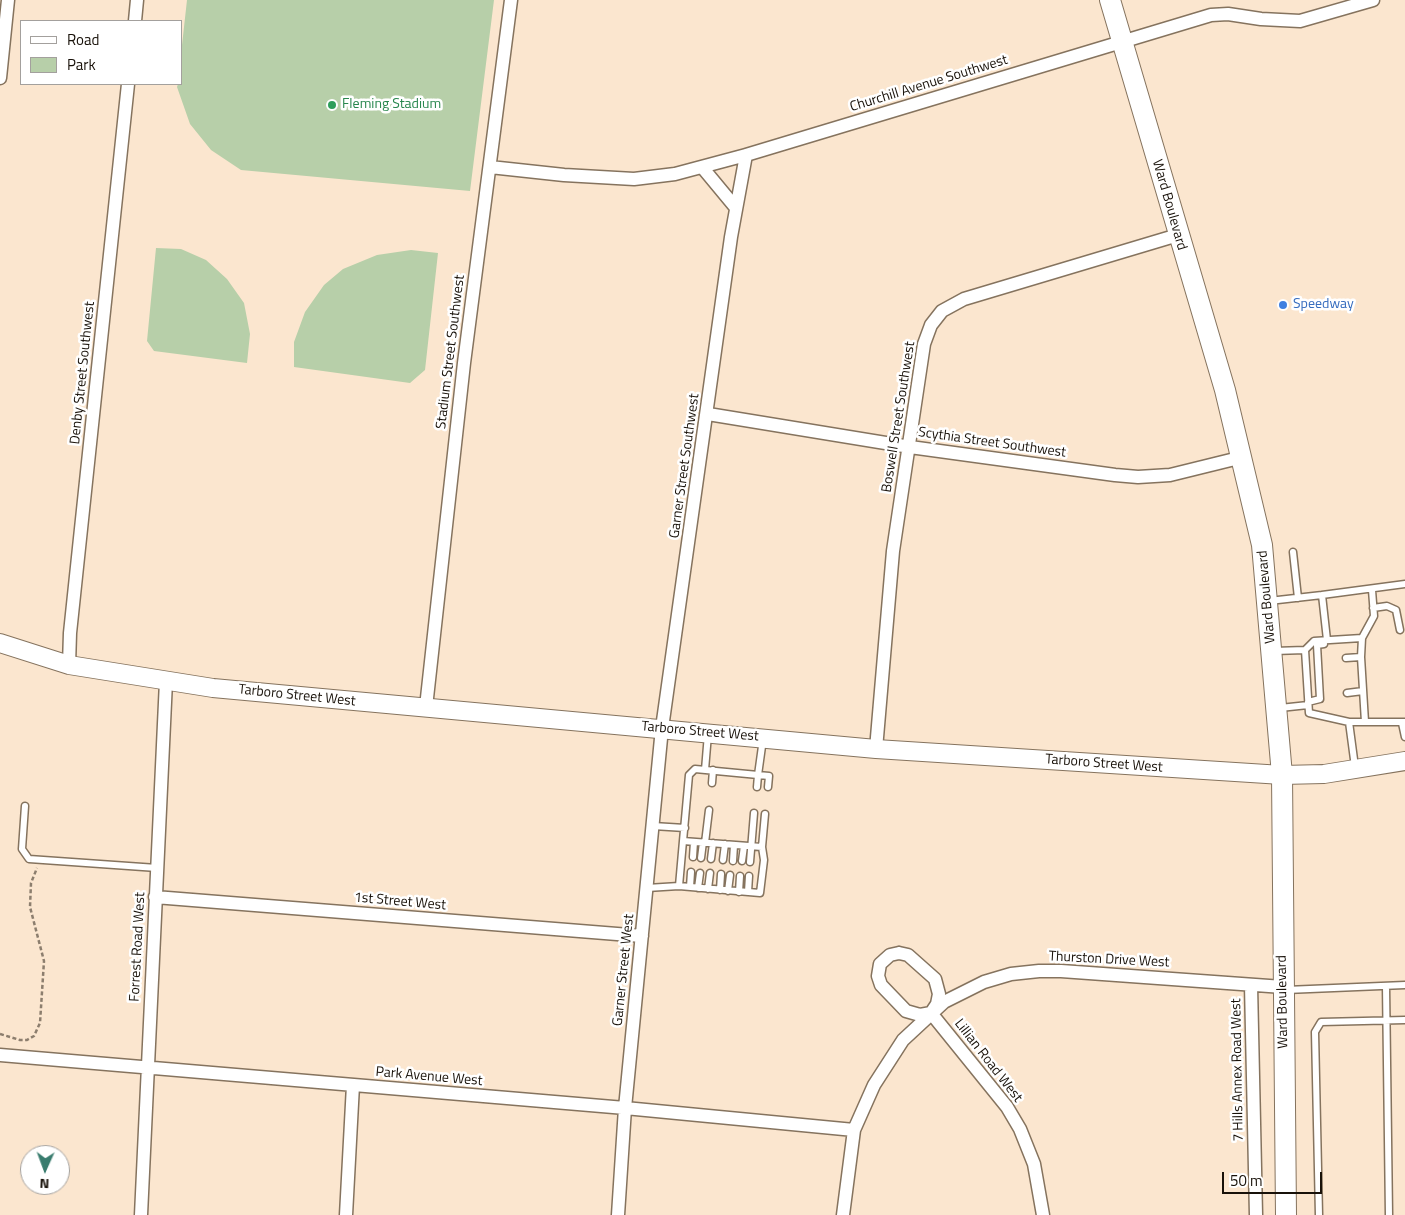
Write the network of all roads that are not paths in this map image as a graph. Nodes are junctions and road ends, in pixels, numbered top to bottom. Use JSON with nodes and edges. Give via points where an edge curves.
{"nodes":[{"id":1,"x":8,"y":0,"type":"edge"},
{"id":2,"x":137,"y":0,"type":"edge"},
{"id":3,"x":510,"y":0,"type":"edge"},
{"id":4,"x":1110,"y":0,"type":"edge"},
{"id":5,"x":1373,"y":0,"type":"edge"},
{"id":6,"x":135,"y":20,"type":"edge"},
{"id":7,"x":1122,"y":42,"type":"junction"},
{"id":8,"x":0,"y":78,"type":"edge"},
{"id":9,"x":128,"y":85,"type":"edge"},
{"id":10,"x":746,"y":155,"type":"junction"},
{"id":11,"x":702,"y":166,"type":"junction"},
{"id":12,"x":490,"y":167,"type":"junction"},
{"id":13,"x":736,"y":208,"type":"junction"},
{"id":14,"x":1178,"y":235,"type":"junction"},
{"id":15,"x":708,"y":414,"type":"junction"},
{"id":16,"x":910,"y":447,"type":"junction"},
{"id":17,"x":1243,"y":458,"type":"junction"},
{"id":18,"x":1293,"y":552,"type":"dead end"},
{"id":19,"x":1405,"y":584,"type":"edge"},
{"id":20,"x":1372,"y":590,"type":"junction"},
{"id":21,"x":1322,"y":595,"type":"junction"},
{"id":22,"x":1298,"y":598,"type":"junction"},
{"id":23,"x":1268,"y":600,"type":"junction"},
{"id":24,"x":1373,"y":608,"type":"junction"},
{"id":25,"x":1400,"y":630,"type":"dead end"},
{"id":26,"x":1362,"y":638,"type":"junction"},
{"id":27,"x":1327,"y":640,"type":"junction"},
{"id":28,"x":1336,"y":640,"type":"junction"},
{"id":29,"x":0,"y":643,"type":"edge"},
{"id":30,"x":1305,"y":650,"type":"junction"},
{"id":31,"x":1272,"y":651,"type":"junction"},
{"id":32,"x":1361,"y":657,"type":"junction"},
{"id":33,"x":1346,"y":658,"type":"dead end"},
{"id":34,"x":1320,"y":660,"type":"junction"},
{"id":35,"x":1306,"y":661,"type":"junction"},
{"id":36,"x":69,"y":665,"type":"junction"},
{"id":37,"x":166,"y":681,"type":"junction"},
{"id":38,"x":1363,"y":691,"type":"junction"},
{"id":39,"x":1347,"y":692,"type":"dead end"},
{"id":40,"x":1308,"y":701,"type":"junction"},
{"id":41,"x":426,"y":707,"type":"junction"},
{"id":42,"x":1276,"y":708,"type":"junction"},
{"id":43,"x":1350,"y":722,"type":"junction"},
{"id":44,"x":1365,"y":722,"type":"junction"},
{"id":45,"x":1404,"y":723,"type":"edge"},
{"id":46,"x":662,"y":728,"type":"junction"},
{"id":47,"x":708,"y":733,"type":"junction"},
{"id":48,"x":1405,"y":737,"type":"edge"},
{"id":49,"x":763,"y":738,"type":"junction"},
{"id":50,"x":876,"y":749,"type":"junction"},
{"id":51,"x":1405,"y":761,"type":"edge"},
{"id":52,"x":1356,"y":769,"type":"junction"},
{"id":53,"x":705,"y":770,"type":"junction"},
{"id":54,"x":713,"y":770,"type":"junction"},
{"id":55,"x":758,"y":775,"type":"junction"},
{"id":56,"x":1282,"y":775,"type":"junction"},
{"id":57,"x":712,"y":783,"type":"dead end"},
{"id":58,"x":757,"y":787,"type":"dead end"},
{"id":59,"x":768,"y":788,"type":"dead end"},
{"id":60,"x":26,"y":806,"type":"dead end"},
{"id":61,"x":709,"y":810,"type":"dead end"},
{"id":62,"x":754,"y":813,"type":"dead end"},
{"id":63,"x":764,"y":814,"type":"dead end"},
{"id":64,"x":653,"y":826,"type":"junction"},
{"id":65,"x":685,"y":828,"type":"junction"},
{"id":66,"x":684,"y":841,"type":"junction"},
{"id":67,"x":694,"y":842,"type":"junction"},
{"id":68,"x":704,"y":842,"type":"junction"},
{"id":69,"x":713,"y":843,"type":"junction"},
{"id":70,"x":725,"y":844,"type":"junction"},
{"id":71,"x":734,"y":845,"type":"junction"},
{"id":72,"x":744,"y":846,"type":"junction"},
{"id":73,"x":752,"y":846,"type":"junction"},
{"id":74,"x":762,"y":847,"type":"junction"},
{"id":75,"x":693,"y":857,"type":"dead end"},
{"id":76,"x":701,"y":858,"type":"dead end"},
{"id":77,"x":711,"y":859,"type":"dead end"},
{"id":78,"x":723,"y":860,"type":"dead end"},
{"id":79,"x":733,"y":861,"type":"dead end"},
{"id":80,"x":742,"y":861,"type":"dead end"},
{"id":81,"x":750,"y":862,"type":"dead end"},
{"id":82,"x":157,"y":868,"type":"junction"},
{"id":83,"x":691,"y":872,"type":"dead end"},
{"id":84,"x":700,"y":872,"type":"dead end"},
{"id":85,"x":710,"y":873,"type":"dead end"},
{"id":86,"x":721,"y":874,"type":"dead end"},
{"id":87,"x":730,"y":875,"type":"dead end"},
{"id":88,"x":740,"y":876,"type":"dead end"},
{"id":89,"x":749,"y":876,"type":"dead end"},
{"id":90,"x":679,"y":886,"type":"junction"},
{"id":91,"x":647,"y":888,"type":"junction"},
{"id":92,"x":690,"y":888,"type":"junction"},
{"id":93,"x":698,"y":888,"type":"junction"},
{"id":94,"x":708,"y":889,"type":"junction"},
{"id":95,"x":720,"y":890,"type":"junction"},
{"id":96,"x":728,"y":891,"type":"junction"},
{"id":97,"x":739,"y":892,"type":"junction"},
{"id":98,"x":748,"y":892,"type":"junction"},
{"id":99,"x":155,"y":897,"type":"junction"},
{"id":100,"x":642,"y":936,"type":"junction"},
{"id":101,"x":1251,"y":985,"type":"junction"},
{"id":102,"x":1405,"y":985,"type":"edge"},
{"id":103,"x":1386,"y":986,"type":"junction"},
{"id":104,"x":1283,"y":988,"type":"junction"},
{"id":105,"x":931,"y":1013,"type":"junction"},
{"id":106,"x":1386,"y":1020,"type":"junction"},
{"id":107,"x":1405,"y":1020,"type":"edge"},
{"id":108,"x":0,"y":1055,"type":"edge"},
{"id":109,"x":148,"y":1068,"type":"junction"},
{"id":110,"x":353,"y":1085,"type":"junction"},
{"id":111,"x":625,"y":1108,"type":"junction"},
{"id":112,"x":854,"y":1130,"type":"junction"},
{"id":113,"x":141,"y":1215,"type":"edge"},
{"id":114,"x":346,"y":1215,"type":"edge"},
{"id":115,"x":618,"y":1215,"type":"edge"},
{"id":116,"x":843,"y":1215,"type":"edge"},
{"id":117,"x":1043,"y":1215,"type":"edge"},
{"id":118,"x":1256,"y":1215,"type":"edge"},
{"id":119,"x":1286,"y":1215,"type":"edge"},
{"id":120,"x":1319,"y":1215,"type":"edge"},
{"id":121,"x":1389,"y":1215,"type":"edge"}],
"edges":[{"from":1,"to":8,"type":"street"},
{"from":2,"to":6,"type":"street"},
{"from":3,"to":12,"type":"street","name":"Stadium Street Southwest"},
{"from":4,"to":7,"type":"main road","name":"Ward Boulevard"},
{"from":5,"to":7,"type":"street","name":"Churchill Avenue Southwest","via":[[1300,21],[1228,14],[1211,16]]},
{"from":7,"to":10,"type":"street","name":"Churchill Avenue Southwest"},
{"from":7,"to":14,"type":"main road","name":"Ward Boulevard"},
{"from":9,"to":36,"type":"street","name":"Denby Street Southwest"},
{"from":10,"to":11,"type":"street","name":"Churchill Avenue Southwest"},
{"from":10,"to":13,"type":"street","name":"Garner Street Southwest"},
{"from":11,"to":12,"type":"street","name":"Churchill Avenue Southwest","via":[[675,174],[634,179]]},
{"from":11,"to":13,"type":"street"},
{"from":12,"to":41,"type":"street","name":"Stadium Street Southwest","via":[[464,363]]},
{"from":13,"to":15,"type":"street","name":"Garner Street Southwest"},
{"from":14,"to":16,"type":"street","name":"Boswell Street Southwest","via":[[964,299],[942,311],[931,325],[924,344]]},
{"from":14,"to":17,"type":"main road","name":"Ward Boulevard"},
{"from":15,"to":16,"type":"street","name":"Scythia Street Southwest"},
{"from":15,"to":46,"type":"street","name":"Garner Street Southwest"},
{"from":16,"to":17,"type":"street","name":"Scythia Street Southwest","via":[[1138,477],[1170,475]]},
{"from":16,"to":50,"type":"street","name":"Boswell Street Southwest","via":[[893,551]]},
{"from":17,"to":23,"type":"main road","name":"Ward Boulevard","via":[[1262,545]]},
{"from":18,"to":22,"type":"lane"},
{"from":19,"to":20,"type":"lane"},
{"from":20,"to":21,"type":"lane"},
{"from":20,"to":24,"type":"lane"},
{"from":21,"to":22,"type":"lane"},
{"from":21,"to":27,"type":"lane"},
{"from":22,"to":23,"type":"lane"},
{"from":23,"to":31,"type":"main road","name":"Ward Boulevard"},
{"from":24,"to":25,"type":"lane","via":[[1387,606],[1396,610]]},
{"from":24,"to":26,"type":"lane","via":[[1374,616]]},
{"from":26,"to":28,"type":"lane"},
{"from":26,"to":32,"type":"lane"},
{"from":27,"to":28,"type":"lane"},
{"from":27,"to":30,"type":"lane","via":[[1314,641]]},
{"from":28,"to":34,"type":"lane","via":[[1317,645]]},
{"from":29,"to":36,"type":"main road","name":"Tarboro Street West"},
{"from":30,"to":31,"type":"lane"},
{"from":30,"to":35,"type":"lane"},
{"from":31,"to":42,"type":"main road","name":"Ward Boulevard"},
{"from":32,"to":33,"type":"lane"},
{"from":32,"to":38,"type":"lane"},
{"from":34,"to":35,"type":"lane"},
{"from":34,"to":40,"type":"lane","via":[[1320,699]]},
{"from":35,"to":40,"type":"lane"},
{"from":36,"to":37,"type":"main road","name":"Tarboro Street West"},
{"from":37,"to":41,"type":"main road","name":"Tarboro Street West","via":[[359,703]]},
{"from":37,"to":82,"type":"street","name":"Forrest Road West"},
{"from":38,"to":39,"type":"lane"},
{"from":38,"to":44,"type":"lane"},
{"from":40,"to":42,"type":"lane"},
{"from":40,"to":43,"type":"lane","via":[[1309,713]]},
{"from":41,"to":46,"type":"main road","name":"Tarboro Street West"},
{"from":42,"to":56,"type":"main road","name":"Ward Boulevard"},
{"from":43,"to":44,"type":"lane"},
{"from":43,"to":52,"type":"lane"},
{"from":44,"to":45,"type":"lane"},
{"from":45,"to":48,"type":"lane"},
{"from":46,"to":47,"type":"main road","name":"Tarboro Street West"},
{"from":46,"to":64,"type":"street","name":"Garner Street West"},
{"from":47,"to":49,"type":"main road","name":"Tarboro Street West"},
{"from":47,"to":53,"type":"lane"},
{"from":49,"to":50,"type":"main road","name":"Tarboro Street West"},
{"from":49,"to":55,"type":"lane"},
{"from":50,"to":56,"type":"main road","name":"Tarboro Street West"},
{"from":51,"to":52,"type":"main road","name":"Tarboro Street West"},
{"from":52,"to":56,"type":"main road","name":"Tarboro Street West"},
{"from":53,"to":54,"type":"lane"},
{"from":53,"to":65,"type":"lane","via":[[695,769],[689,774]]},
{"from":54,"to":55,"type":"lane"},
{"from":54,"to":57,"type":"lane"},
{"from":55,"to":58,"type":"lane"},
{"from":55,"to":59,"type":"lane","via":[[769,776]]},
{"from":56,"to":104,"type":"main road","name":"Ward Boulevard"},
{"from":60,"to":82,"type":"lane","via":[[22,849],[25,856],[35,861]]},
{"from":61,"to":68,"type":"lane"},
{"from":62,"to":73,"type":"lane"},
{"from":63,"to":74,"type":"lane"},
{"from":64,"to":65,"type":"lane"},
{"from":64,"to":91,"type":"street","name":"Garner Street West"},
{"from":65,"to":66,"type":"lane"},
{"from":66,"to":67,"type":"lane"},
{"from":66,"to":90,"type":"lane"},
{"from":67,"to":68,"type":"lane"},
{"from":67,"to":75,"type":"lane"},
{"from":68,"to":69,"type":"lane"},
{"from":68,"to":76,"type":"lane"},
{"from":69,"to":70,"type":"lane"},
{"from":69,"to":77,"type":"lane"},
{"from":70,"to":71,"type":"lane"},
{"from":70,"to":78,"type":"lane"},
{"from":71,"to":72,"type":"lane"},
{"from":71,"to":79,"type":"lane"},
{"from":72,"to":73,"type":"lane"},
{"from":72,"to":80,"type":"lane"},
{"from":73,"to":74,"type":"lane"},
{"from":73,"to":81,"type":"lane"},
{"from":74,"to":98,"type":"lane","via":[[764,860],[760,893]]},
{"from":82,"to":99,"type":"street","name":"Forrest Road West"},
{"from":83,"to":92,"type":"lane"},
{"from":84,"to":93,"type":"lane"},
{"from":85,"to":94,"type":"lane"},
{"from":86,"to":95,"type":"lane"},
{"from":87,"to":96,"type":"lane"},
{"from":88,"to":97,"type":"lane"},
{"from":89,"to":98,"type":"lane"},
{"from":90,"to":91,"type":"lane"},
{"from":90,"to":92,"type":"lane"},
{"from":91,"to":100,"type":"street","name":"Garner Street West"},
{"from":92,"to":93,"type":"lane"},
{"from":93,"to":94,"type":"lane"},
{"from":94,"to":95,"type":"lane"},
{"from":95,"to":96,"type":"lane"},
{"from":96,"to":97,"type":"lane"},
{"from":97,"to":98,"type":"lane"},
{"from":99,"to":100,"type":"street","name":"1st Street West"},
{"from":99,"to":109,"type":"street","name":"Forrest Road West"},
{"from":100,"to":111,"type":"street","name":"Garner Street West"},
{"from":101,"to":104,"type":"street","name":"Thurston Drive West"},
{"from":101,"to":105,"type":"street","name":"Thurston Drive West","via":[[1039,971],[1011,974],[984,982],[944,1002]]},
{"from":101,"to":118,"type":"street","name":"7 Hills Annex Road West"},
{"from":102,"to":103,"type":"lane"},
{"from":103,"to":104,"type":"lane"},
{"from":103,"to":106,"type":"lane"},
{"from":104,"to":119,"type":"main road","name":"Ward Boulevard"},
{"from":105,"to":105,"type":"street","via":[[920,1015],[906,1011],[884,989],[878,976],[880,964],[886,958],[899,953],[908,954],[935,979],[939,994]]},
{"from":105,"to":112,"type":"street","name":"Thurston Drive West","via":[[889,1059]]},
{"from":105,"to":117,"type":"street","name":"Lillian Road West","via":[[1007,1107],[1020,1129],[1034,1164]]},
{"from":106,"to":107,"type":"lane"},
{"from":106,"to":120,"type":"lane","via":[[1322,1022],[1315,1032]]},
{"from":106,"to":121,"type":"lane"},
{"from":108,"to":109,"type":"street","name":"Park Avenue West"},
{"from":109,"to":110,"type":"street","name":"Park Avenue West"},
{"from":109,"to":113,"type":"street","name":"Forrest Road West"},
{"from":110,"to":111,"type":"street","name":"Park Avenue West"},
{"from":110,"to":114,"type":"street"},
{"from":111,"to":112,"type":"street","name":"Park Avenue West"},
{"from":111,"to":115,"type":"street","name":"Garner Street West"},
{"from":112,"to":116,"type":"street","name":"Thurston Drive West"}]}
